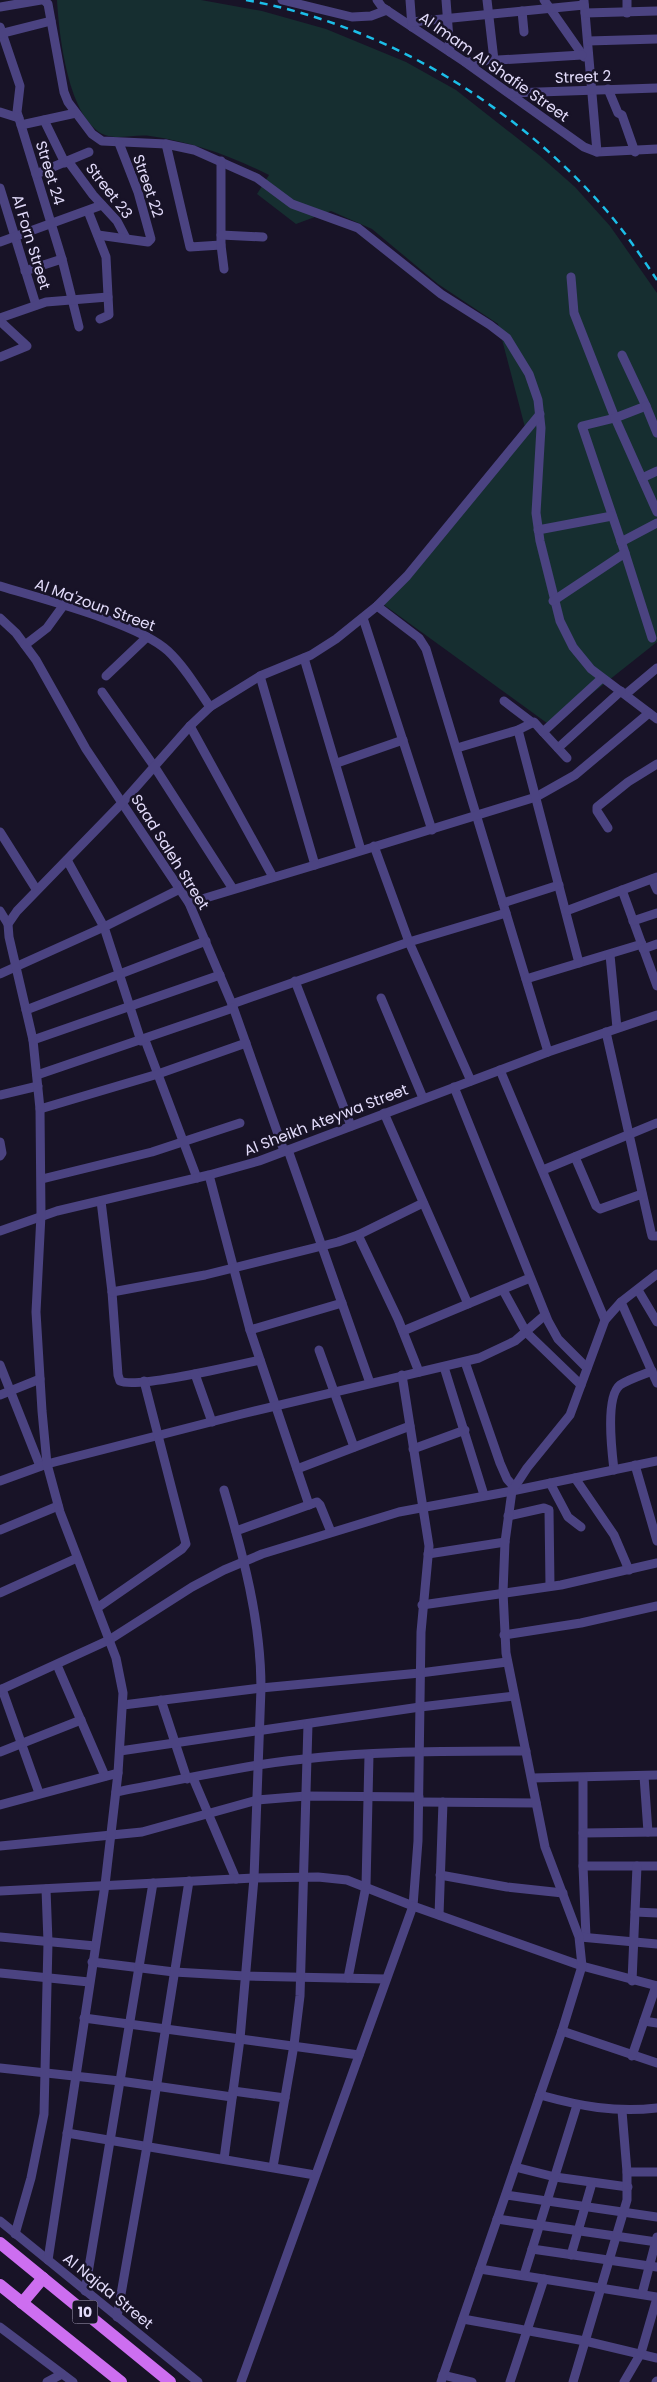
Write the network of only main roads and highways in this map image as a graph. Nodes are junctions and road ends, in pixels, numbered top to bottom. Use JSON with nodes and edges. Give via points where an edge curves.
{"nodes":[{"id":1,"x":0,"y":2243,"type":"edge"},
{"id":2,"x":44,"y":2278,"type":"junction"},
{"id":3,"x":0,"y":2285,"type":"edge"},
{"id":4,"x":22,"y":2303,"type":"junction"},
{"id":5,"x":121,"y":2382,"type":"edge"},
{"id":6,"x":170,"y":2382,"type":"edge"}],
"edges":[{"from":1,"to":2,"type":"main road","number":"10"},
{"from":2,"to":4,"type":"main road"},
{"from":2,"to":6,"type":"main road","number":"10"},
{"from":3,"to":4,"type":"main road","number":"10"},
{"from":4,"to":5,"type":"main road","number":"10"}]}
